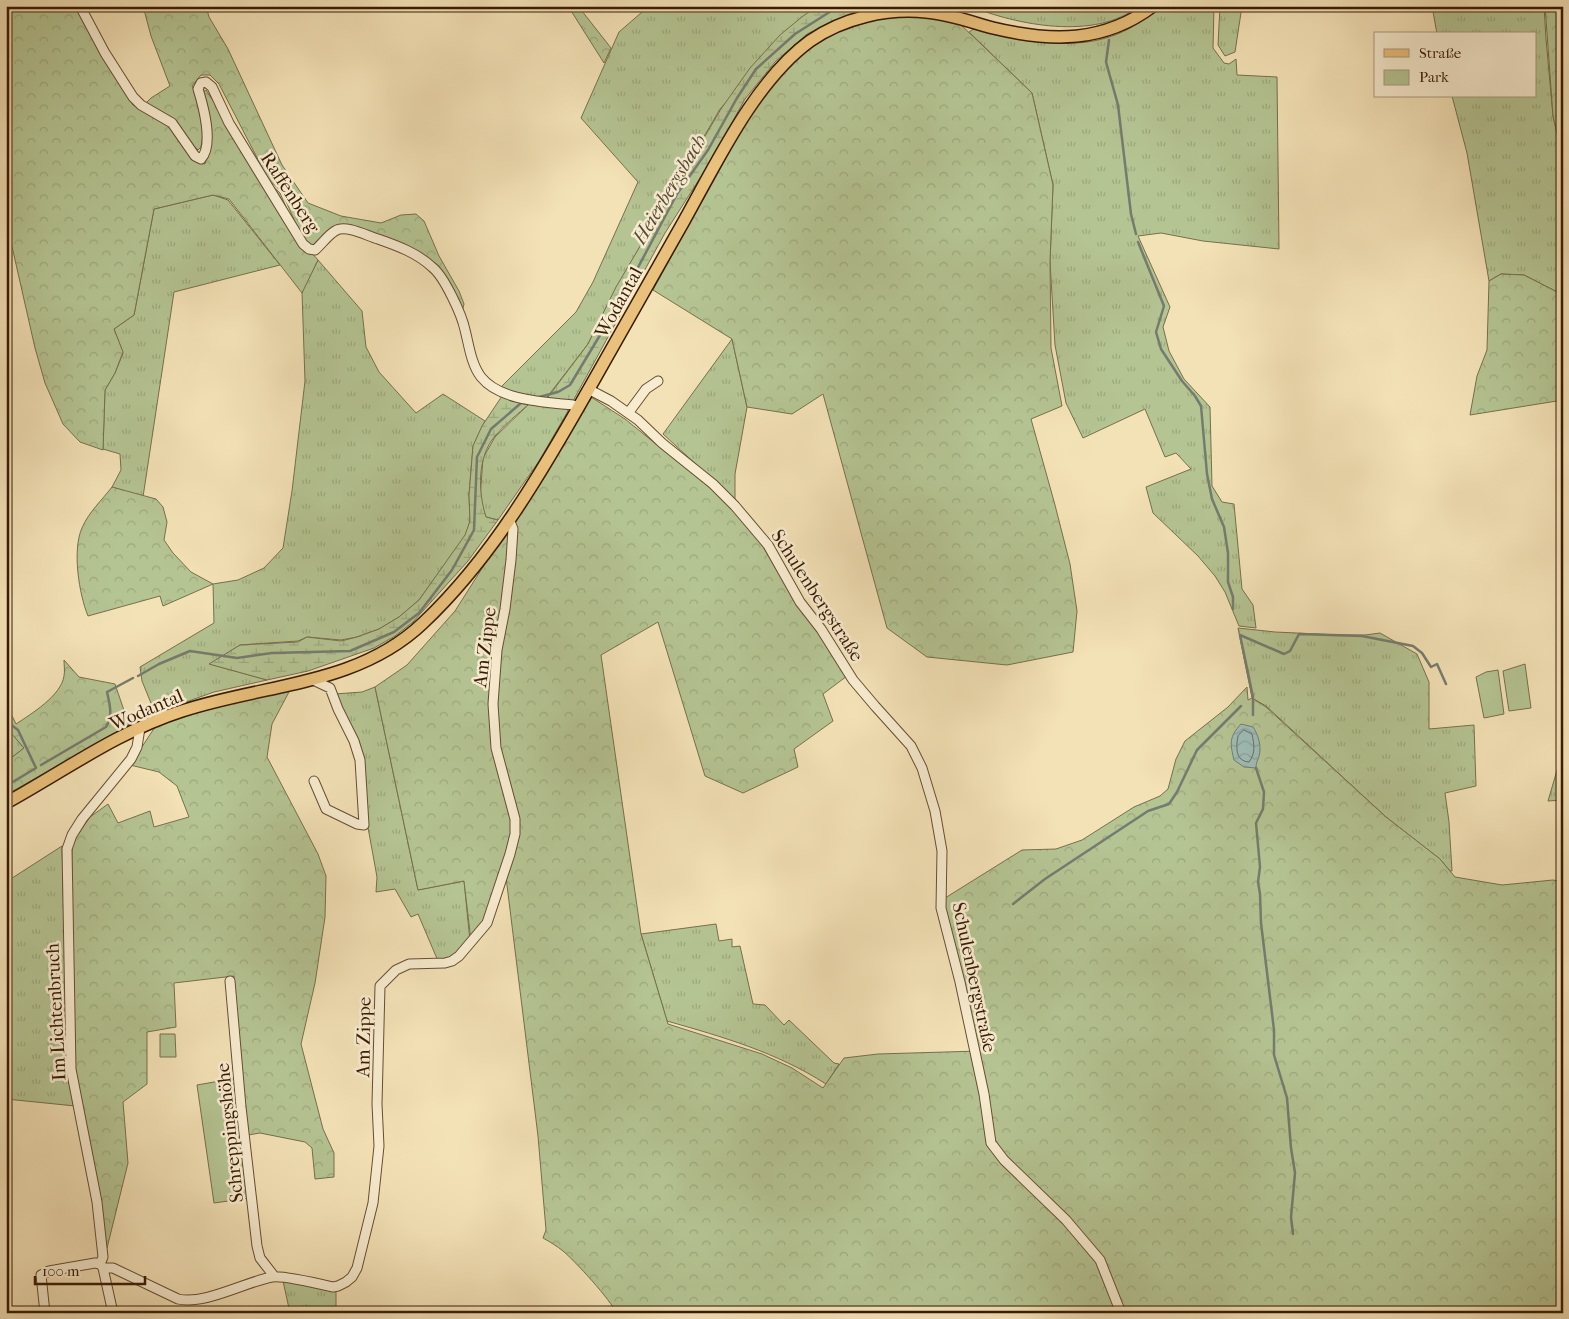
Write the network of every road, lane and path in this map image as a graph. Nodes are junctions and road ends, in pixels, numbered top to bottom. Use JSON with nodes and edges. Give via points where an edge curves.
{"nodes":[{"id":1,"x":80,"y":6,"type":"edge"},
{"id":2,"x":1154,"y":6,"type":"edge"},
{"id":3,"x":658,"y":381,"type":"dead end"},
{"id":4,"x":588,"y":389,"type":"junction"},
{"id":5,"x":579,"y":407,"type":"junction"},
{"id":6,"x":629,"y":412,"type":"junction"},
{"id":7,"x":510,"y":519,"type":"junction"},
{"id":8,"x":313,"y":680,"type":"junction"},
{"id":9,"x":140,"y":728,"type":"junction"},
{"id":10,"x":314,"y":782,"type":"dead end"},
{"id":11,"x":6,"y":803,"type":"edge"},
{"id":12,"x":230,"y":981,"type":"dead end"},
{"id":13,"x":102,"y":1266,"type":"junction"},
{"id":14,"x":274,"y":1276,"type":"junction"},
{"id":15,"x":45,"y":1313,"type":"edge"},
{"id":16,"x":112,"y":1313,"type":"edge"},
{"id":17,"x":1121,"y":1313,"type":"edge"}],
"edges":[{"from":1,"to":5,"type":"street","name":"Raffenberg","via":[[133,97],[172,123],[195,156],[201,159],[206,150],[207,132],[198,89],[206,82],[212,87],[229,124],[309,249],[316,250],[335,231],[347,229],[418,256],[434,268],[455,303],[480,377],[498,390],[525,400]]},
{"from":2,"to":4,"type":"main road","name":"Wodantal","via":[[1115,28],[1083,36],[1030,35],[932,12],[909,11],[853,20],[810,42],[777,72],[743,118]]},
{"from":3,"to":6,"type":"street","via":[[646,389]]},
{"from":4,"to":5,"type":"main road","name":"Wodantal"},
{"from":4,"to":6,"type":"street","name":"Schulenbergstraße"},
{"from":5,"to":7,"type":"main road","name":"Wodantal"},
{"from":6,"to":17,"type":"street","name":"Schulenbergstraße","via":[[713,484],[756,529],[853,680],[914,752],[935,811],[942,851],[941,908],[984,1094],[991,1143],[1100,1260]]},
{"from":7,"to":8,"type":"main road","name":"Wodantal","via":[[421,625],[379,655]]},
{"from":7,"to":14,"type":"street","name":"Am Zippe","via":[[513,529],[511,560],[497,650],[493,704],[496,748],[515,818],[510,854],[487,923],[459,956],[445,963],[408,964],[396,970],[380,986],[376,1181],[372,1210],[352,1277],[333,1286]]},
{"from":8,"to":9,"type":"main road","name":"Wodantal","via":[[216,701],[180,711]]},
{"from":8,"to":10,"type":"street","via":[[330,688],[354,740],[360,760],[364,825],[326,809]]},
{"from":9,"to":11,"type":"main road","name":"Wodantal"},
{"from":9,"to":13,"type":"street","name":"Im Lichtenbruch","via":[[131,759],[82,819],[67,849],[71,1069],[99,1217]]},
{"from":12,"to":14,"type":"street","name":"Schreppingshöhe","via":[[257,1246],[260,1258]]},
{"from":13,"to":14,"type":"street","name":"Am Zippe","via":[[186,1301]]},
{"from":13,"to":15,"type":"street","via":[[95,1263],[50,1270],[41,1275]]},
{"from":13,"to":16,"type":"street","name":"Im Lichtenbruch"}]}
